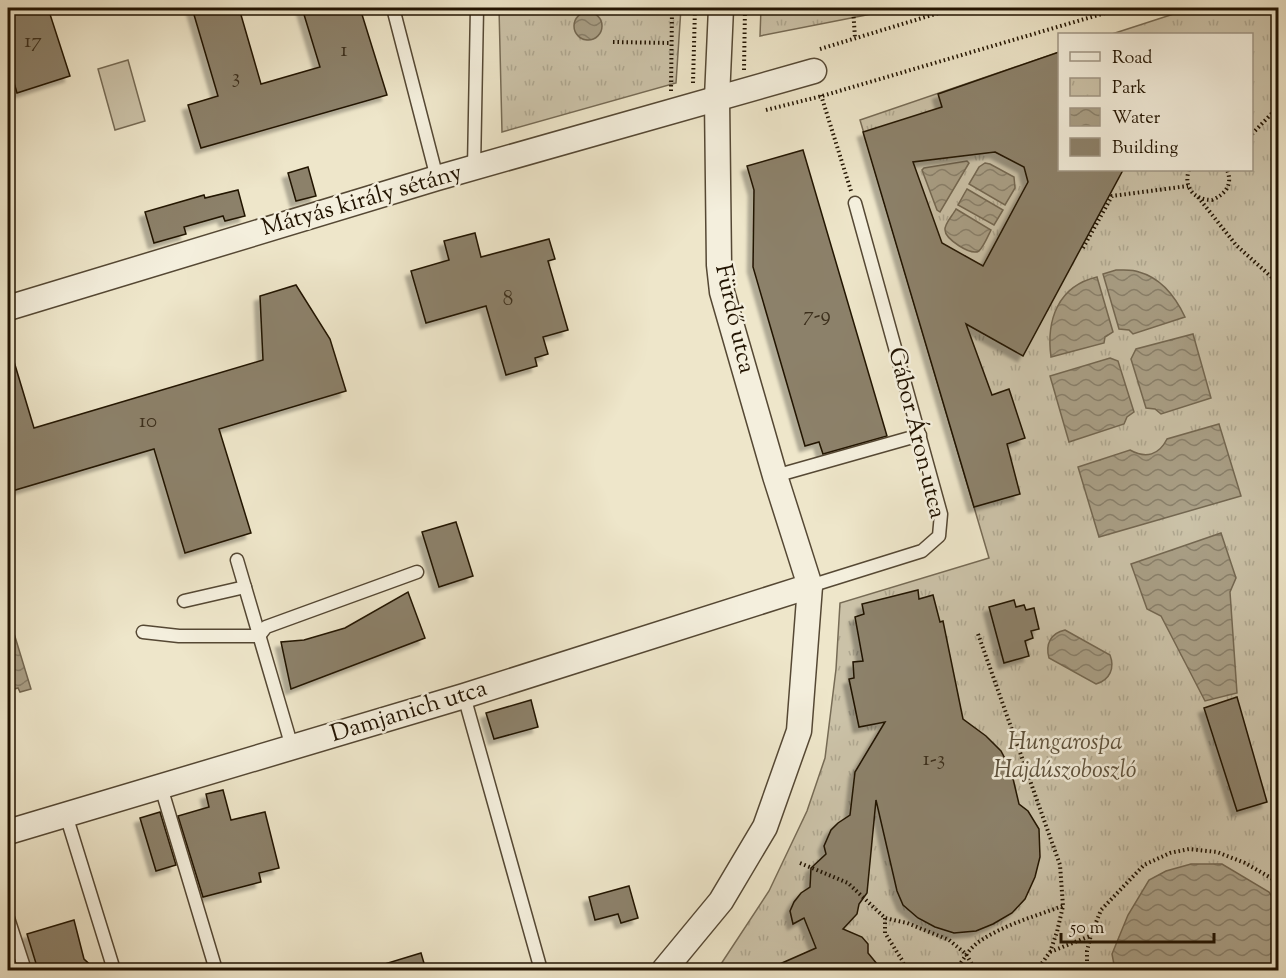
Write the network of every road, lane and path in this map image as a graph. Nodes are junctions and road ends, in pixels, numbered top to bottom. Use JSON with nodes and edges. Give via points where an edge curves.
{"nodes":[{"id":1,"x":393,"y":8,"type":"edge"},
{"id":2,"x":477,"y":8,"type":"edge"},
{"id":3,"x":672,"y":8,"type":"edge"},
{"id":4,"x":695,"y":8,"type":"edge"},
{"id":5,"x":721,"y":8,"type":"edge"},
{"id":6,"x":745,"y":8,"type":"edge"},
{"id":7,"x":853,"y":8,"type":"edge"},
{"id":8,"x":955,"y":8,"type":"edge"},
{"id":9,"x":1122,"y":8,"type":"edge"},
{"id":10,"x":855,"y":38,"type":"junction"},
{"id":11,"x":613,"y":42,"type":"dead end"},
{"id":12,"x":671,"y":43,"type":"junction"},
{"id":13,"x":812,"y":62,"type":"junction"},
{"id":14,"x":755,"y":69,"type":"dead end"},
{"id":15,"x":822,"y":96,"type":"junction"},
{"id":16,"x":717,"y":98,"type":"junction"},
{"id":17,"x":1278,"y":107,"type":"edge"},
{"id":18,"x":681,"y":108,"type":"junction"},
{"id":19,"x":759,"y":111,"type":"dead end"},
{"id":20,"x":1253,"y":132,"type":"edge"},
{"id":21,"x":474,"y":168,"type":"junction"},
{"id":22,"x":1189,"y":171,"type":"edge"},
{"id":23,"x":1227,"y":171,"type":"edge"},
{"id":24,"x":437,"y":178,"type":"junction"},
{"id":25,"x":1188,"y":186,"type":"junction"},
{"id":26,"x":1198,"y":197,"type":"junction"},
{"id":27,"x":855,"y":204,"type":"joint"},
{"id":28,"x":1083,"y":248,"type":"dead end"},
{"id":29,"x":1278,"y":283,"type":"edge"},
{"id":30,"x":8,"y":308,"type":"edge"},
{"id":31,"x":920,"y":435,"type":"junction"},
{"id":32,"x":775,"y":476,"type":"junction"},
{"id":33,"x":237,"y":560,"type":"dead end"},
{"id":34,"x":417,"y":572,"type":"dead end"},
{"id":35,"x":810,"y":586,"type":"junction"},
{"id":36,"x":245,"y":587,"type":"junction"},
{"id":37,"x":184,"y":601,"type":"dead end"},
{"id":38,"x":142,"y":632,"type":"dead end"},
{"id":39,"x":978,"y":634,"type":"dead end"},
{"id":40,"x":259,"y":636,"type":"junction"},
{"id":41,"x":464,"y":696,"type":"junction"},
{"id":42,"x":291,"y":747,"type":"junction"},
{"id":43,"x":161,"y":787,"type":"junction"},
{"id":44,"x":66,"y":815,"type":"junction"},
{"id":45,"x":8,"y":832,"type":"edge"},
{"id":46,"x":800,"y":863,"type":"dead end"},
{"id":47,"x":1278,"y":882,"type":"edge"},
{"id":48,"x":1063,"y":906,"type":"junction"},
{"id":49,"x":8,"y":918,"type":"edge"},
{"id":50,"x":885,"y":918,"type":"junction"},
{"id":51,"x":1091,"y":935,"type":"junction"},
{"id":52,"x":1278,"y":941,"type":"edge"},
{"id":53,"x":1050,"y":952,"type":"junction"},
{"id":54,"x":966,"y":954,"type":"junction"},
{"id":55,"x":25,"y":970,"type":"edge"},
{"id":56,"x":114,"y":970,"type":"edge"},
{"id":57,"x":216,"y":970,"type":"edge"},
{"id":58,"x":541,"y":970,"type":"edge"},
{"id":59,"x":664,"y":970,"type":"edge"},
{"id":60,"x":906,"y":970,"type":"edge"},
{"id":61,"x":956,"y":970,"type":"edge"},
{"id":62,"x":975,"y":970,"type":"edge"},
{"id":63,"x":1037,"y":970,"type":"edge"},
{"id":64,"x":1087,"y":970,"type":"edge"},
{"id":65,"x":1274,"y":970,"type":"edge"}],
"edges":[{"from":1,"to":24,"type":"lane"},
{"from":2,"to":21,"type":"lane"},
{"from":3,"to":12,"type":"path"},
{"from":4,"to":18,"type":"path"},
{"from":5,"to":16,"type":"street","name":"Fürdő utca"},
{"from":6,"to":14,"type":"path","via":[[744,73]]},
{"from":7,"to":10,"type":"path"},
{"from":8,"to":10,"type":"path"},
{"from":9,"to":15,"type":"path"},
{"from":10,"to":13,"type":"path"},
{"from":11,"to":12,"type":"path"},
{"from":12,"to":18,"type":"path"},
{"from":13,"to":15,"type":"path"},
{"from":13,"to":16,"type":"street","name":"Mátyás király sétány"},
{"from":15,"to":19,"type":"path"},
{"from":15,"to":27,"type":"path"},
{"from":16,"to":18,"type":"street","name":"Mátyás király sétány"},
{"from":16,"to":32,"type":"street","name":"Fürdő utca","via":[[722,292]]},
{"from":17,"to":20,"type":"path"},
{"from":18,"to":21,"type":"street","name":"Mátyás király sétány"},
{"from":21,"to":24,"type":"street","name":"Mátyás király sétány"},
{"from":22,"to":25,"type":"path"},
{"from":23,"to":26,"type":"path","via":[[1230,180],[1225,192],[1212,200]]},
{"from":24,"to":30,"type":"street","name":"Mátyás király sétány"},
{"from":25,"to":26,"type":"path"},
{"from":25,"to":28,"type":"path","via":[[1112,196]]},
{"from":26,"to":29,"type":"path","via":[[1236,245]]},
{"from":27,"to":31,"type":"lane","name":"Gábor Áron utca"},
{"from":31,"to":32,"type":"lane"},
{"from":31,"to":35,"type":"lane","name":"Gábor Áron utca","via":[[941,514],[939,536],[922,551]]},
{"from":32,"to":35,"type":"street","name":"Fürdő utca"},
{"from":33,"to":36,"type":"lane"},
{"from":34,"to":40,"type":"lane","via":[[266,627]]},
{"from":35,"to":41,"type":"street","name":"Damjanich utca"},
{"from":35,"to":59,"type":"street","via":[[799,731],[765,827],[722,901]]},
{"from":36,"to":37,"type":"lane"},
{"from":36,"to":40,"type":"lane"},
{"from":38,"to":40,"type":"lane"},
{"from":39,"to":48,"type":"path","via":[[1060,866]]},
{"from":40,"to":42,"type":"lane"},
{"from":41,"to":42,"type":"street","name":"Damjanich utca"},
{"from":41,"to":58,"type":"lane"},
{"from":42,"to":43,"type":"street","name":"Damjanich utca"},
{"from":43,"to":44,"type":"street","name":"Damjanich utca"},
{"from":43,"to":57,"type":"lane"},
{"from":44,"to":45,"type":"street","name":"Damjanich utca"},
{"from":44,"to":56,"type":"lane"},
{"from":46,"to":50,"type":"path","via":[[848,883]]},
{"from":47,"to":51,"type":"path","via":[[1217,852],[1189,849],[1170,853],[1144,866],[1101,910]]},
{"from":48,"to":53,"type":"path"},
{"from":48,"to":54,"type":"path","via":[[1018,922],[979,942]]},
{"from":49,"to":55,"type":"lane"},
{"from":50,"to":54,"type":"path","via":[[948,940]]},
{"from":50,"to":60,"type":"path","via":[[885,933]]},
{"from":51,"to":53,"type":"path"},
{"from":51,"to":64,"type":"path"},
{"from":52,"to":65,"type":"path"},
{"from":53,"to":63,"type":"path"},
{"from":54,"to":61,"type":"path"},
{"from":54,"to":62,"type":"path"}]}
